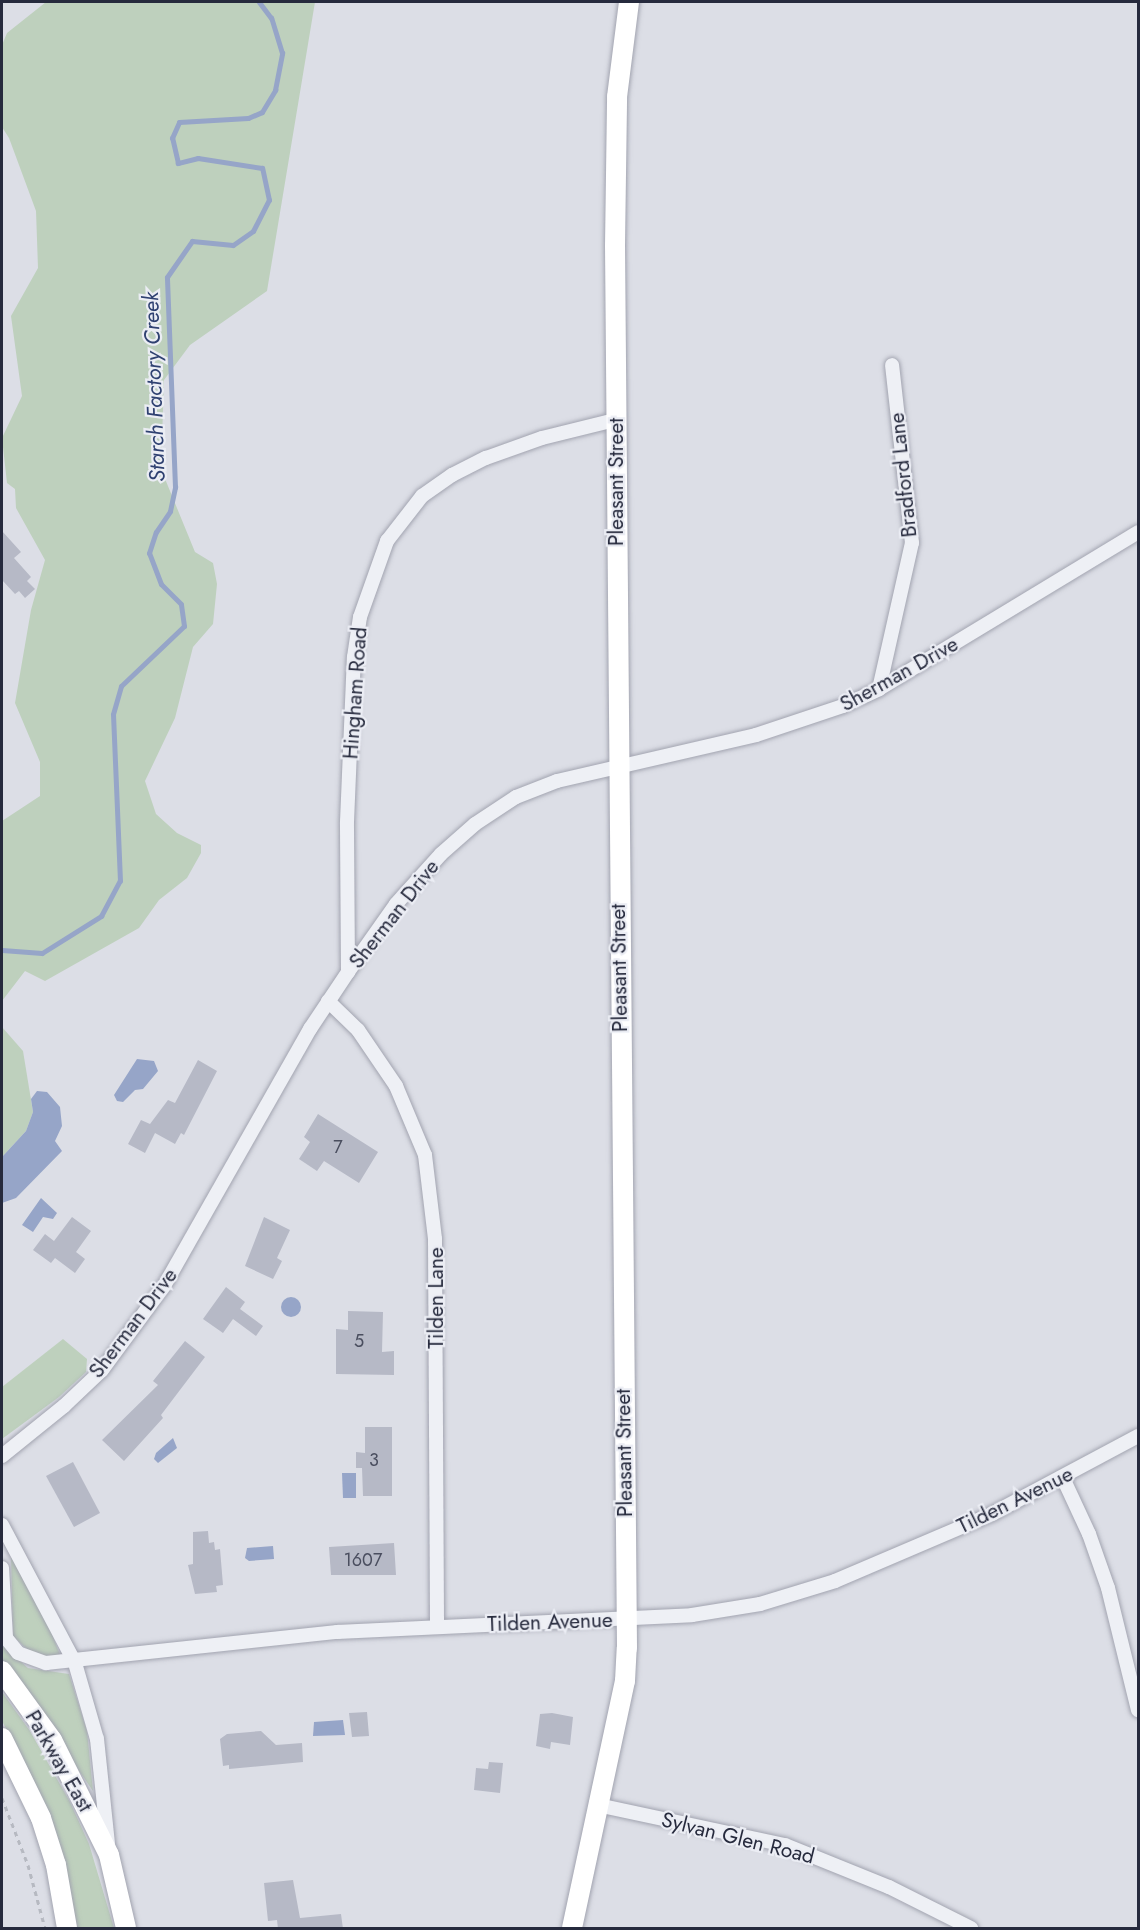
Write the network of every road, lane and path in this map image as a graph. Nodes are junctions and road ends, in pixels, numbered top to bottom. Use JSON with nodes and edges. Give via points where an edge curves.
{"nodes":[{"id":1,"x":629,"y":2,"type":"edge"},
{"id":2,"x":892,"y":365,"type":"dead end"},
{"id":3,"x":615,"y":420,"type":"junction"},
{"id":4,"x":1138,"y":532,"type":"edge"},
{"id":5,"x":879,"y":689,"type":"junction"},
{"id":6,"x":617,"y":766,"type":"junction"},
{"id":7,"x":348,"y":972,"type":"junction"},
{"id":8,"x":328,"y":1001,"type":"junction"},
{"id":9,"x":1138,"y":1436,"type":"edge"},
{"id":10,"x":2,"y":1455,"type":"edge"},
{"id":11,"x":1063,"y":1478,"type":"junction"},
{"id":12,"x":2,"y":1525,"type":"edge"},
{"id":13,"x":2,"y":1568,"type":"edge"},
{"id":14,"x":626,"y":1619,"type":"junction"},
{"id":15,"x":437,"y":1626,"type":"junction"},
{"id":16,"x":75,"y":1663,"type":"junction"},
{"id":17,"x":2,"y":1671,"type":"edge"},
{"id":18,"x":1138,"y":1710,"type":"edge"},
{"id":19,"x":2,"y":1738,"type":"edge"},
{"id":20,"x":2,"y":1798,"type":"edge"},
{"id":21,"x":598,"y":1805,"type":"junction"},
{"id":22,"x":109,"y":1855,"type":"junction"},
{"id":23,"x":45,"y":1929,"type":"edge"},
{"id":24,"x":67,"y":1929,"type":"edge"},
{"id":25,"x":126,"y":1929,"type":"edge"},
{"id":26,"x":572,"y":1929,"type":"edge"},
{"id":27,"x":971,"y":1929,"type":"edge"}],
"edges":[{"from":1,"to":3,"type":"street","name":"Pleasant Street","via":[[617,97]]},
{"from":2,"to":5,"type":"street","name":"Bradford Lane","via":[[912,543]]},
{"from":3,"to":6,"type":"street","name":"Pleasant Street"},
{"from":3,"to":7,"type":"street","name":"Hingham Road","via":[[542,438],[452,475],[422,496],[387,541],[360,617],[354,657],[347,822]]},
{"from":4,"to":5,"type":"street","name":"Sherman Drive"},
{"from":5,"to":6,"type":"street","name":"Sherman Drive","via":[[843,706],[756,735]]},
{"from":6,"to":7,"type":"street","name":"Sherman Drive","via":[[557,781],[516,797],[475,824],[441,854],[396,904]]},
{"from":6,"to":14,"type":"street","name":"Pleasant Street"},
{"from":7,"to":8,"type":"street","name":"Sherman Drive"},
{"from":8,"to":10,"type":"street","name":"Sherman Drive","via":[[164,1286],[102,1370]]},
{"from":8,"to":15,"type":"street","name":"Tilden Lane","via":[[357,1030],[396,1086],[425,1155],[435,1239]]},
{"from":9,"to":11,"type":"street","name":"Tilden Avenue"},
{"from":11,"to":14,"type":"street","name":"Tilden Avenue","via":[[835,1581],[760,1604],[692,1615]]},
{"from":11,"to":18,"type":"street","via":[[1108,1588]]},
{"from":12,"to":16,"type":"street","name":"Parkway East"},
{"from":13,"to":16,"type":"street","name":"Tilden Avenue","via":[[4,1630],[11,1646],[33,1660]]},
{"from":14,"to":15,"type":"street","name":"Tilden Avenue"},
{"from":14,"to":21,"type":"street","name":"Pleasant Street","via":[[625,1682]]},
{"from":15,"to":16,"type":"street","name":"Tilden Avenue","via":[[337,1632]]},
{"from":16,"to":22,"type":"street","name":"Parkway East","via":[[96,1739]]},
{"from":17,"to":22,"type":"street","name":"Parkway East","via":[[52,1740]]},
{"from":19,"to":24,"type":"street","name":"Parkway East","via":[[41,1818],[56,1865]]},
{"from":20,"to":23,"type":"path","via":[[28,1865]]},
{"from":21,"to":26,"type":"street","name":"Pleasant Street"},
{"from":21,"to":27,"type":"street","name":"Sylvan Glen Road","via":[[785,1845],[889,1887]]},
{"from":22,"to":25,"type":"street","name":"Parkway East"}]}
